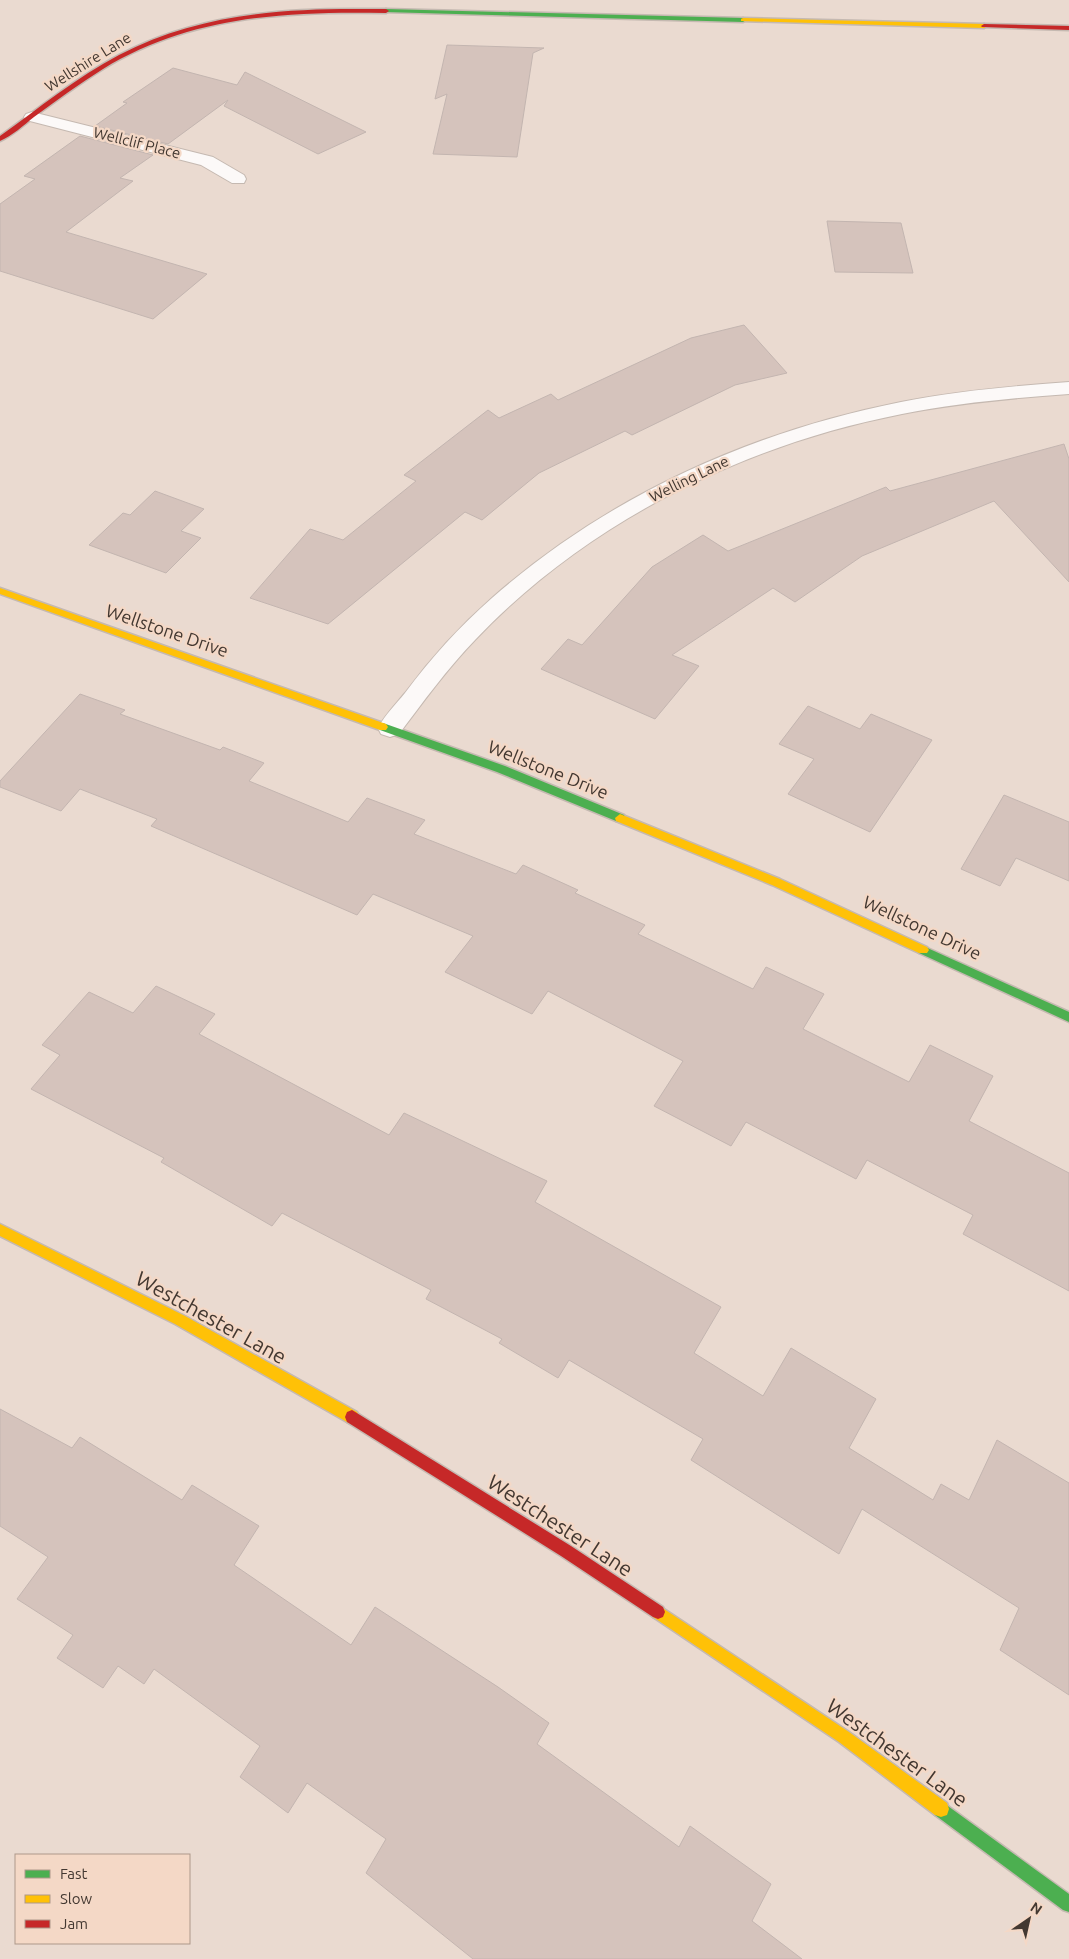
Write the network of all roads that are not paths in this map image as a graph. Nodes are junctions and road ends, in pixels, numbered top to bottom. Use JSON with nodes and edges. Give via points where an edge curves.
{"nodes":[{"id":1,"x":1069,"y":28,"type":"edge"},
{"id":2,"x":32,"y":117,"type":"junction"},
{"id":3,"x":0,"y":139,"type":"edge"},
{"id":4,"x":238,"y":179,"type":"dead end"},
{"id":5,"x":1069,"y":388,"type":"edge"},
{"id":6,"x":0,"y":591,"type":"edge"},
{"id":7,"x":390,"y":728,"type":"junction"},
{"id":8,"x":1069,"y":1017,"type":"edge"},
{"id":9,"x":0,"y":1230,"type":"edge"},
{"id":10,"x":1069,"y":1904,"type":"edge"}],
"edges":[{"from":1,"to":2,"type":"street","name":"Wellshire Lane","via":[[369,11],[273,12],[198,25],[139,46]]},
{"from":2,"to":3,"type":"street","name":"Wellshire Lane"},
{"from":2,"to":4,"type":"street","name":"Wellclif Place","via":[[207,161]]},
{"from":5,"to":7,"type":"street","name":"Welling Lane","via":[[964,398],[858,417],[751,450],[670,486],[597,529],[501,602],[444,658]]},
{"from":6,"to":7,"type":"street","name":"Wellstone Drive"},
{"from":7,"to":8,"type":"street","name":"Wellstone Drive","via":[[501,769],[776,882]]},
{"from":9,"to":10,"type":"street","name":"Westchester Lane","via":[[180,1320],[372,1428],[730,1659],[844,1737]]}]}
